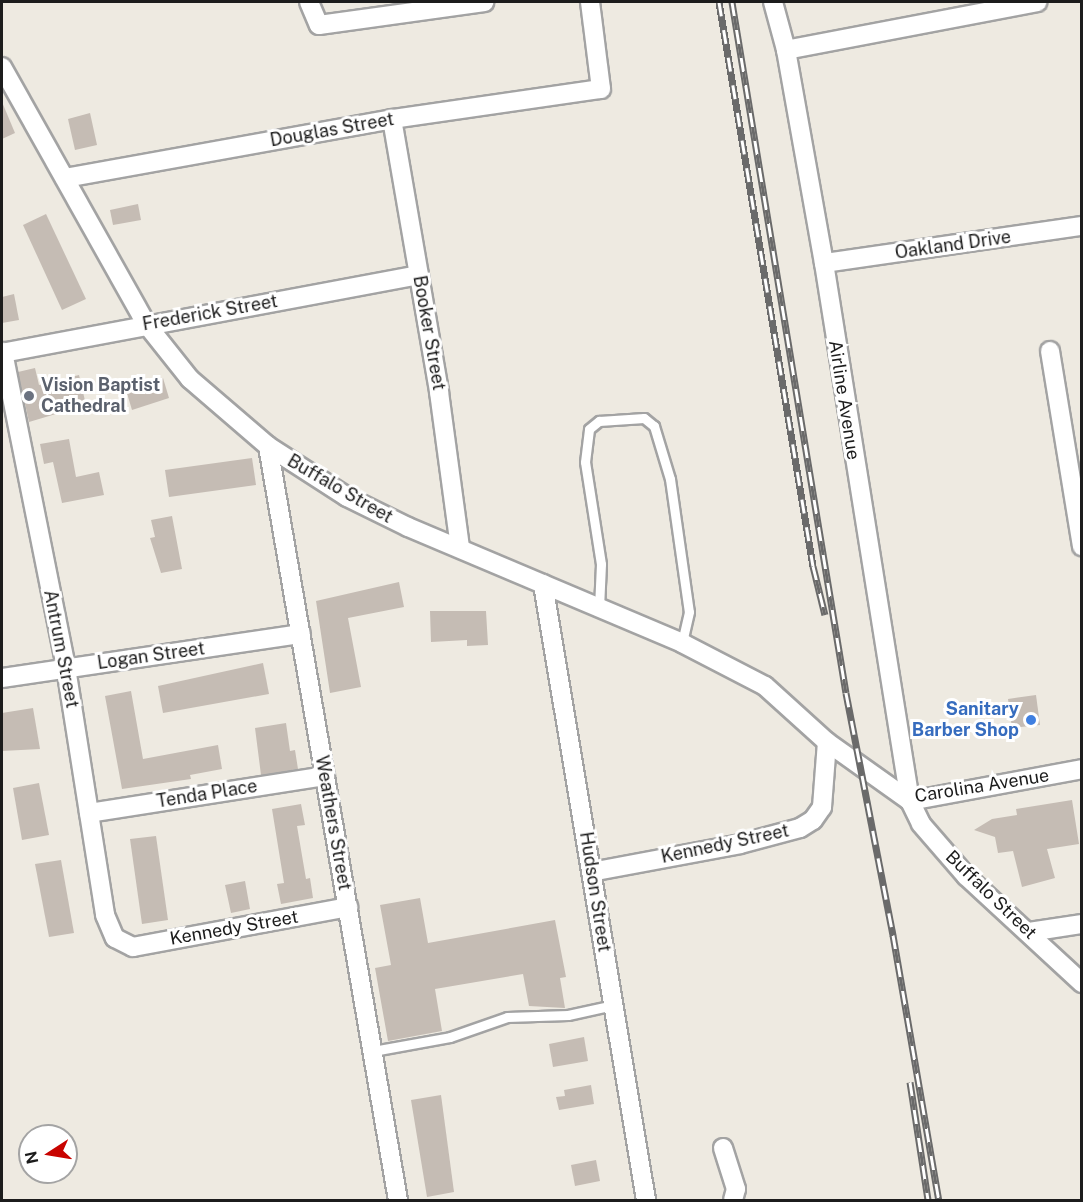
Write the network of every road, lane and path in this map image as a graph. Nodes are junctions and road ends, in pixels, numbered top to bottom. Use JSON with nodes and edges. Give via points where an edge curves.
{"nodes":[{"id":1,"x":309,"y":2,"type":"edge"},
{"id":2,"x":484,"y":2,"type":"edge"},
{"id":3,"x":590,"y":2,"type":"edge"},
{"id":4,"x":773,"y":2,"type":"edge"},
{"id":5,"x":1037,"y":2,"type":"edge"},
{"id":6,"x":786,"y":50,"type":"junction"},
{"id":7,"x":2,"y":67,"type":"edge"},
{"id":8,"x":392,"y":119,"type":"junction"},
{"id":9,"x":65,"y":178,"type":"junction"},
{"id":10,"x":1082,"y":226,"type":"edge"},
{"id":11,"x":824,"y":263,"type":"junction"},
{"id":12,"x":419,"y":275,"type":"junction"},
{"id":13,"x":147,"y":325,"type":"junction"},
{"id":14,"x":1050,"y":351,"type":"dead end"},
{"id":15,"x":2,"y":352,"type":"edge"},
{"id":16,"x":268,"y":446,"type":"junction"},
{"id":17,"x":1082,"y":546,"type":"edge"},
{"id":18,"x":459,"y":548,"type":"junction"},
{"id":19,"x":543,"y":585,"type":"junction"},
{"id":20,"x":598,"y":608,"type":"junction"},
{"id":21,"x":301,"y":634,"type":"junction"},
{"id":22,"x":682,"y":644,"type":"junction"},
{"id":23,"x":66,"y":668,"type":"junction"},
{"id":24,"x":2,"y":678,"type":"edge"},
{"id":25,"x":827,"y":742,"type":"junction"},
{"id":26,"x":1082,"y":769,"type":"edge"},
{"id":27,"x":325,"y":776,"type":"junction"},
{"id":28,"x":910,"y":801,"type":"junction"},
{"id":29,"x":89,"y":813,"type":"junction"},
{"id":30,"x":591,"y":872,"type":"junction"},
{"id":31,"x":348,"y":907,"type":"junction"},
{"id":32,"x":1082,"y":924,"type":"edge"},
{"id":33,"x":1029,"y":932,"type":"junction"},
{"id":34,"x":120,"y":943,"type":"joint"},
{"id":35,"x":1082,"y":983,"type":"edge"},
{"id":36,"x":613,"y":1005,"type":"junction"},
{"id":37,"x":373,"y":1051,"type":"junction"},
{"id":38,"x":723,"y":1148,"type":"dead end"},
{"id":39,"x":398,"y":1200,"type":"edge"},
{"id":40,"x":646,"y":1200,"type":"edge"},
{"id":41,"x":733,"y":1200,"type":"edge"}],
"edges":[{"from":1,"to":2,"type":"street","via":[[319,25]]},
{"from":3,"to":8,"type":"street","name":"Douglas Street","via":[[601,89]]},
{"from":4,"to":6,"type":"street","name":"Airline Avenue"},
{"from":5,"to":6,"type":"street"},
{"from":6,"to":11,"type":"street","name":"Airline Avenue"},
{"from":7,"to":9,"type":"street","name":"Buffalo Street"},
{"from":8,"to":9,"type":"street","name":"Douglas Street"},
{"from":8,"to":12,"type":"street","name":"Booker Street"},
{"from":9,"to":13,"type":"street","name":"Buffalo Street"},
{"from":10,"to":11,"type":"street","name":"Oakland Drive"},
{"from":11,"to":28,"type":"street","name":"Airline Avenue"},
{"from":12,"to":13,"type":"street","name":"Frederick Street"},
{"from":12,"to":18,"type":"street","name":"Booker Street"},
{"from":13,"to":15,"type":"street","name":"Frederick Street"},
{"from":13,"to":16,"type":"street","name":"Buffalo Street","via":[[190,379]]},
{"from":14,"to":17,"type":"street"},
{"from":15,"to":23,"type":"street","name":"Antrum Street"},
{"from":16,"to":18,"type":"street","name":"Buffalo Street","via":[[347,497]]},
{"from":16,"to":21,"type":"street","name":"Weathers Street"},
{"from":18,"to":19,"type":"street","name":"Buffalo Street"},
{"from":19,"to":20,"type":"street","name":"Buffalo Street"},
{"from":19,"to":30,"type":"street","name":"Hudson Street"},
{"from":20,"to":22,"type":"street","name":"Buffalo Street"},
{"from":20,"to":22,"type":"lane","via":[[601,564],[585,462],[588,429],[599,421],[644,418],[654,426],[670,479],[689,612]]},
{"from":21,"to":23,"type":"street","name":"Logan Street"},
{"from":21,"to":27,"type":"street","name":"Weathers Street"},
{"from":22,"to":25,"type":"street","name":"Buffalo Street","via":[[765,686]]},
{"from":23,"to":24,"type":"street","name":"Logan Street"},
{"from":23,"to":29,"type":"street","name":"Antrum Street"},
{"from":25,"to":28,"type":"street","name":"Carolina Avenue"},
{"from":25,"to":30,"type":"street","name":"Kennedy Street","via":[[822,807],[813,820],[800,828],[740,844]]},
{"from":26,"to":28,"type":"street","name":"Carolina Avenue"},
{"from":27,"to":29,"type":"street","name":"Tenda Place"},
{"from":27,"to":31,"type":"street","name":"Weathers Street"},
{"from":28,"to":33,"type":"street","name":"Buffalo Street","via":[[921,824],[966,876]]},
{"from":29,"to":34,"type":"street","name":"Antrum Street","via":[[105,915]]},
{"from":30,"to":36,"type":"street","name":"Hudson Street"},
{"from":31,"to":34,"type":"street","name":"Kennedy Street","via":[[133,947]]},
{"from":31,"to":37,"type":"street","name":"Weathers Street"},
{"from":32,"to":33,"type":"street"},
{"from":33,"to":35,"type":"street","name":"Buffalo Street"},
{"from":36,"to":37,"type":"lane","via":[[568,1015],[507,1017],[450,1037]]},
{"from":36,"to":40,"type":"street","name":"Hudson Street"},
{"from":37,"to":39,"type":"street","name":"Weathers Street"},
{"from":38,"to":41,"type":"street","via":[[736,1189]]}]}
